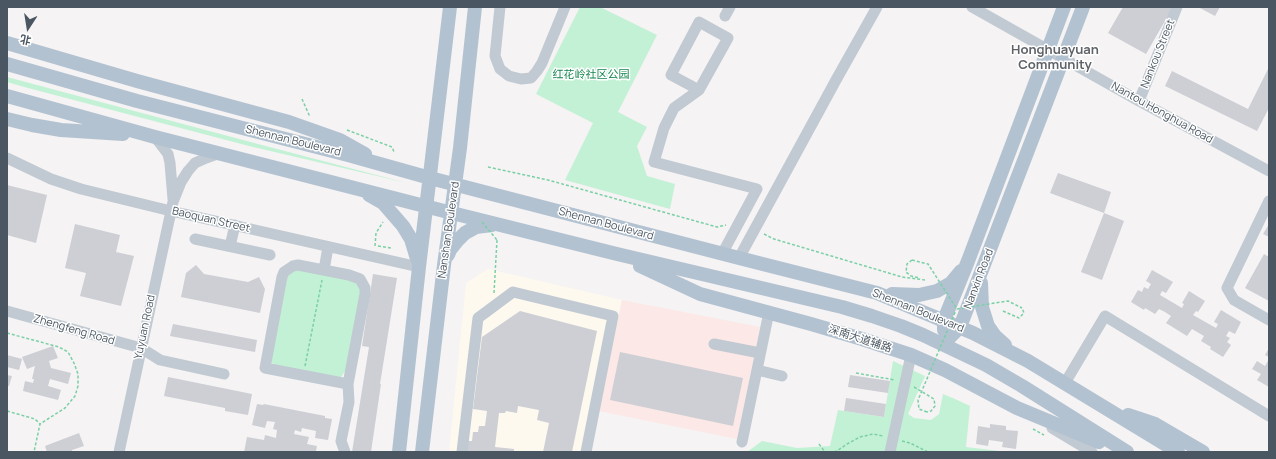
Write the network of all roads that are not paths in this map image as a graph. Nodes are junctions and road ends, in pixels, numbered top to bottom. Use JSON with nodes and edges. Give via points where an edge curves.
{"nodes":[{"id":1,"x":450,"y":7,"type":"edge"},
{"id":2,"x":475,"y":7,"type":"edge"},
{"id":3,"x":500,"y":7,"type":"edge"},
{"id":4,"x":565,"y":7,"type":"edge"},
{"id":5,"x":877,"y":7,"type":"edge"},
{"id":6,"x":972,"y":7,"type":"edge"},
{"id":7,"x":1064,"y":7,"type":"edge"},
{"id":8,"x":1083,"y":7,"type":"edge"},
{"id":9,"x":1177,"y":7,"type":"edge"},
{"id":10,"x":983,"y":10,"type":"edge"},
{"id":11,"x":7,"y":43,"type":"edge"},
{"id":12,"x":1048,"y":50,"type":"junction"},
{"id":13,"x":1063,"y":58,"type":"junction"},
{"id":14,"x":7,"y":64,"type":"edge"},
{"id":15,"x":699,"y":90,"type":"junction"},
{"id":16,"x":7,"y":96,"type":"edge"},
{"id":17,"x":209,"y":99,"type":"junction"},
{"id":18,"x":137,"y":101,"type":"junction"},
{"id":19,"x":1139,"y":101,"type":"junction"},
{"id":20,"x":7,"y":119,"type":"edge"},
{"id":21,"x":155,"y":137,"type":"junction"},
{"id":22,"x":221,"y":153,"type":"junction"},
{"id":23,"x":7,"y":158,"type":"edge"},
{"id":24,"x":385,"y":165,"type":"junction"},
{"id":25,"x":1269,"y":171,"type":"edge"},
{"id":26,"x":430,"y":178,"type":"junction"},
{"id":27,"x":456,"y":184,"type":"junction"},
{"id":28,"x":352,"y":187,"type":"junction"},
{"id":29,"x":1269,"y":201,"type":"edge"},
{"id":30,"x":172,"y":206,"type":"junction"},
{"id":31,"x":426,"y":206,"type":"junction"},
{"id":32,"x":452,"y":213,"type":"junction"},
{"id":33,"x":235,"y":225,"type":"junction"},
{"id":34,"x":502,"y":225,"type":"junction"},
{"id":35,"x":195,"y":239,"type":"dead end"},
{"id":36,"x":230,"y":246,"type":"junction"},
{"id":37,"x":328,"y":246,"type":"junction"},
{"id":38,"x":616,"y":254,"type":"junction"},
{"id":39,"x":722,"y":254,"type":"junction"},
{"id":40,"x":270,"y":255,"type":"dead end"},
{"id":41,"x":739,"y":258,"type":"junction"},
{"id":42,"x":968,"y":261,"type":"junction"},
{"id":43,"x":444,"y":265,"type":"junction"},
{"id":44,"x":984,"y":266,"type":"junction"},
{"id":45,"x":419,"y":267,"type":"junction"},
{"id":46,"x":324,"y":270,"type":"junction"},
{"id":47,"x":877,"y":293,"type":"junction"},
{"id":48,"x":7,"y":311,"type":"edge"},
{"id":49,"x":768,"y":312,"type":"junction"},
{"id":50,"x":944,"y":320,"type":"junction"},
{"id":51,"x":1269,"y":320,"type":"edge"},
{"id":52,"x":960,"y":327,"type":"junction"},
{"id":53,"x":714,"y":344,"type":"dead end"},
{"id":54,"x":943,"y":344,"type":"junction"},
{"id":55,"x":141,"y":348,"type":"junction"},
{"id":56,"x":760,"y":353,"type":"junction"},
{"id":57,"x":911,"y":355,"type":"junction"},
{"id":58,"x":1028,"y":361,"type":"junction"},
{"id":59,"x":757,"y":370,"type":"junction"},
{"id":60,"x":224,"y":374,"type":"dead end"},
{"id":61,"x":782,"y":376,"type":"dead end"},
{"id":62,"x":1065,"y":383,"type":"junction"},
{"id":63,"x":348,"y":384,"type":"junction"},
{"id":64,"x":1017,"y":408,"type":"junction"},
{"id":65,"x":1113,"y":412,"type":"junction"},
{"id":66,"x":1269,"y":416,"type":"edge"},
{"id":67,"x":742,"y":442,"type":"dead end"},
{"id":68,"x":119,"y":452,"type":"edge"},
{"id":69,"x":345,"y":452,"type":"edge"},
{"id":70,"x":399,"y":452,"type":"edge"},
{"id":71,"x":422,"y":452,"type":"edge"},
{"id":72,"x":462,"y":452,"type":"edge"},
{"id":73,"x":586,"y":452,"type":"edge"},
{"id":74,"x":890,"y":452,"type":"edge"},
{"id":75,"x":1092,"y":452,"type":"edge"},
{"id":76,"x":1123,"y":452,"type":"edge"},
{"id":77,"x":1127,"y":452,"type":"edge"},
{"id":78,"x":1178,"y":452,"type":"edge"},
{"id":79,"x":1203,"y":452,"type":"edge"}],
"edges":[{"from":1,"to":26,"type":"main road"},
{"from":2,"to":27,"type":"main road","name":"Nanshan Boulevard"},
{"from":3,"to":4,"type":"street","via":[[495,56],[500,69],[509,76],[521,79],[531,78],[542,63]]},
{"from":5,"to":41,"type":"street"},
{"from":6,"to":10,"type":"street","name":"Nantou Honghua Road"},
{"from":7,"to":12,"type":"main road","name":"Nanxin Road"},
{"from":8,"to":13,"type":"main road","name":"Nanxin Road"},
{"from":9,"to":19,"type":"street","name":"Nankou Street"},
{"from":10,"to":12,"type":"street","name":"Nantou Honghua Road"},
{"from":11,"to":17,"type":"main road"},
{"from":12,"to":13,"type":"street","name":"Nantou Honghua Road"},
{"from":12,"to":42,"type":"main road","name":"Nanxin Road"},
{"from":13,"to":19,"type":"street","name":"Nantou Honghua Road"},
{"from":13,"to":44,"type":"main road","name":"Nanxin Road"},
{"from":14,"to":18,"type":"main road","name":"Shennan Boulevard"},
{"from":15,"to":15,"type":"street","via":[[728,38],[699,22],[670,75]]},
{"from":15,"to":39,"type":"street","via":[[674,108],[664,128],[654,162],[757,189]]},
{"from":16,"to":21,"type":"main road","name":"Shennan Boulevard"},
{"from":17,"to":18,"type":"main road"},
{"from":17,"to":24,"type":"main road","via":[[322,133]]},
{"from":18,"to":24,"type":"main road","name":"Shennan Boulevard"},
{"from":19,"to":25,"type":"street","name":"Nantou Honghua Road"},
{"from":20,"to":21,"type":"main road","via":[[61,130]]},
{"from":21,"to":22,"type":"main road","name":"Shennan Boulevard"},
{"from":21,"to":30,"type":"street","via":[[168,154]]},
{"from":22,"to":28,"type":"main road","name":"Shennan Boulevard"},
{"from":22,"to":30,"type":"street","via":[[195,163],[181,182]]},
{"from":23,"to":30,"type":"street","name":"Baoquan Street","via":[[81,189]]},
{"from":24,"to":26,"type":"main road","name":"Shennan Boulevard"},
{"from":26,"to":27,"type":"main road","name":"Shennan Boulevard"},
{"from":26,"to":31,"type":"main road"},
{"from":27,"to":32,"type":"main road","name":"Nanshan Boulevard"},
{"from":27,"to":39,"type":"main road","name":"Shennan Boulevard"},
{"from":28,"to":31,"type":"main road","name":"Shennan Boulevard"},
{"from":28,"to":45,"type":"main road","via":[[369,194],[394,214],[411,238]]},
{"from":29,"to":51,"type":"street","via":[[1227,288],[1234,300]]},
{"from":30,"to":33,"type":"street","name":"Baoquan Street"},
{"from":30,"to":55,"type":"street","name":"Yuyuan Road"},
{"from":31,"to":32,"type":"main road","name":"Shennan Boulevard"},
{"from":31,"to":45,"type":"main road"},
{"from":32,"to":34,"type":"main road","name":"Shennan Boulevard"},
{"from":32,"to":43,"type":"main road","name":"Nanshan Boulevard"},
{"from":33,"to":36,"type":"street"},
{"from":33,"to":37,"type":"street","name":"Baoquan Street"},
{"from":34,"to":38,"type":"main road","name":"Shennan Boulevard"},
{"from":34,"to":43,"type":"main road","via":[[476,227],[465,233],[450,250]]},
{"from":35,"to":36,"type":"street"},
{"from":36,"to":40,"type":"street"},
{"from":37,"to":45,"type":"street","name":"Baoquan Street"},
{"from":37,"to":46,"type":"street"},
{"from":38,"to":49,"type":"main road","name":"深南大道辅路","via":[[700,294]]},
{"from":38,"to":54,"type":"main road","name":"Shennan Boulevard","via":[[842,307],[901,326]]},
{"from":39,"to":41,"type":"main road","name":"Shennan Boulevard"},
{"from":41,"to":47,"type":"main road","name":"Shennan Boulevard"},
{"from":42,"to":47,"type":"main road","via":[[951,283],[938,291],[906,296]]},
{"from":42,"to":50,"type":"main road","name":"Nanxin Road"},
{"from":43,"to":71,"type":"main road","name":"Nanshan Boulevard"},
{"from":44,"to":52,"type":"main road","name":"Nanxin Road"},
{"from":44,"to":58,"type":"main road","via":[[981,298],[988,326],[1006,346]]},
{"from":45,"to":70,"type":"main road"},
{"from":46,"to":63,"type":"street","via":[[355,277],[365,288]]},
{"from":46,"to":63,"type":"street","via":[[298,265],[284,272],[265,368]]},
{"from":47,"to":50,"type":"main road","name":"Shennan Boulevard"},
{"from":48,"to":55,"type":"street","name":"Zhengfeng Road"},
{"from":49,"to":56,"type":"street"},
{"from":49,"to":57,"type":"main road","name":"深南大道辅路"},
{"from":50,"to":52,"type":"main road","name":"Shennan Boulevard"},
{"from":50,"to":54,"type":"main road","name":"Nanxin Road"},
{"from":52,"to":54,"type":"main road","name":"Nanxin Road"},
{"from":52,"to":58,"type":"main road","name":"Shennan Boulevard"},
{"from":53,"to":56,"type":"street"},
{"from":54,"to":77,"type":"main road","name":"Shennan Boulevard","via":[[1022,386]]},
{"from":55,"to":60,"type":"street","name":"Zhengfeng Road","via":[[160,360]]},
{"from":55,"to":68,"type":"street","name":"Yuyuan Road"},
{"from":56,"to":59,"type":"street"},
{"from":57,"to":64,"type":"main road","name":"深南大道辅路"},
{"from":57,"to":74,"type":"street","via":[[910,384],[892,438]]},
{"from":58,"to":62,"type":"main road","name":"Shennan Boulevard"},
{"from":59,"to":61,"type":"street"},
{"from":59,"to":67,"type":"street"},
{"from":62,"to":65,"type":"main road","name":"Shennan Boulevard"},
{"from":62,"to":66,"type":"street","via":[[1105,316]]},
{"from":63,"to":69,"type":"street","via":[[349,402],[341,441]]},
{"from":64,"to":75,"type":"street","name":"深南大道辅路"},
{"from":64,"to":76,"type":"main road"},
{"from":65,"to":78,"type":"main road","name":"Shennan Boulevard"},
{"from":65,"to":79,"type":"main road","via":[[1155,424]]},
{"from":72,"to":73,"type":"street","via":[[478,318],[513,292],[613,316]]}]}
